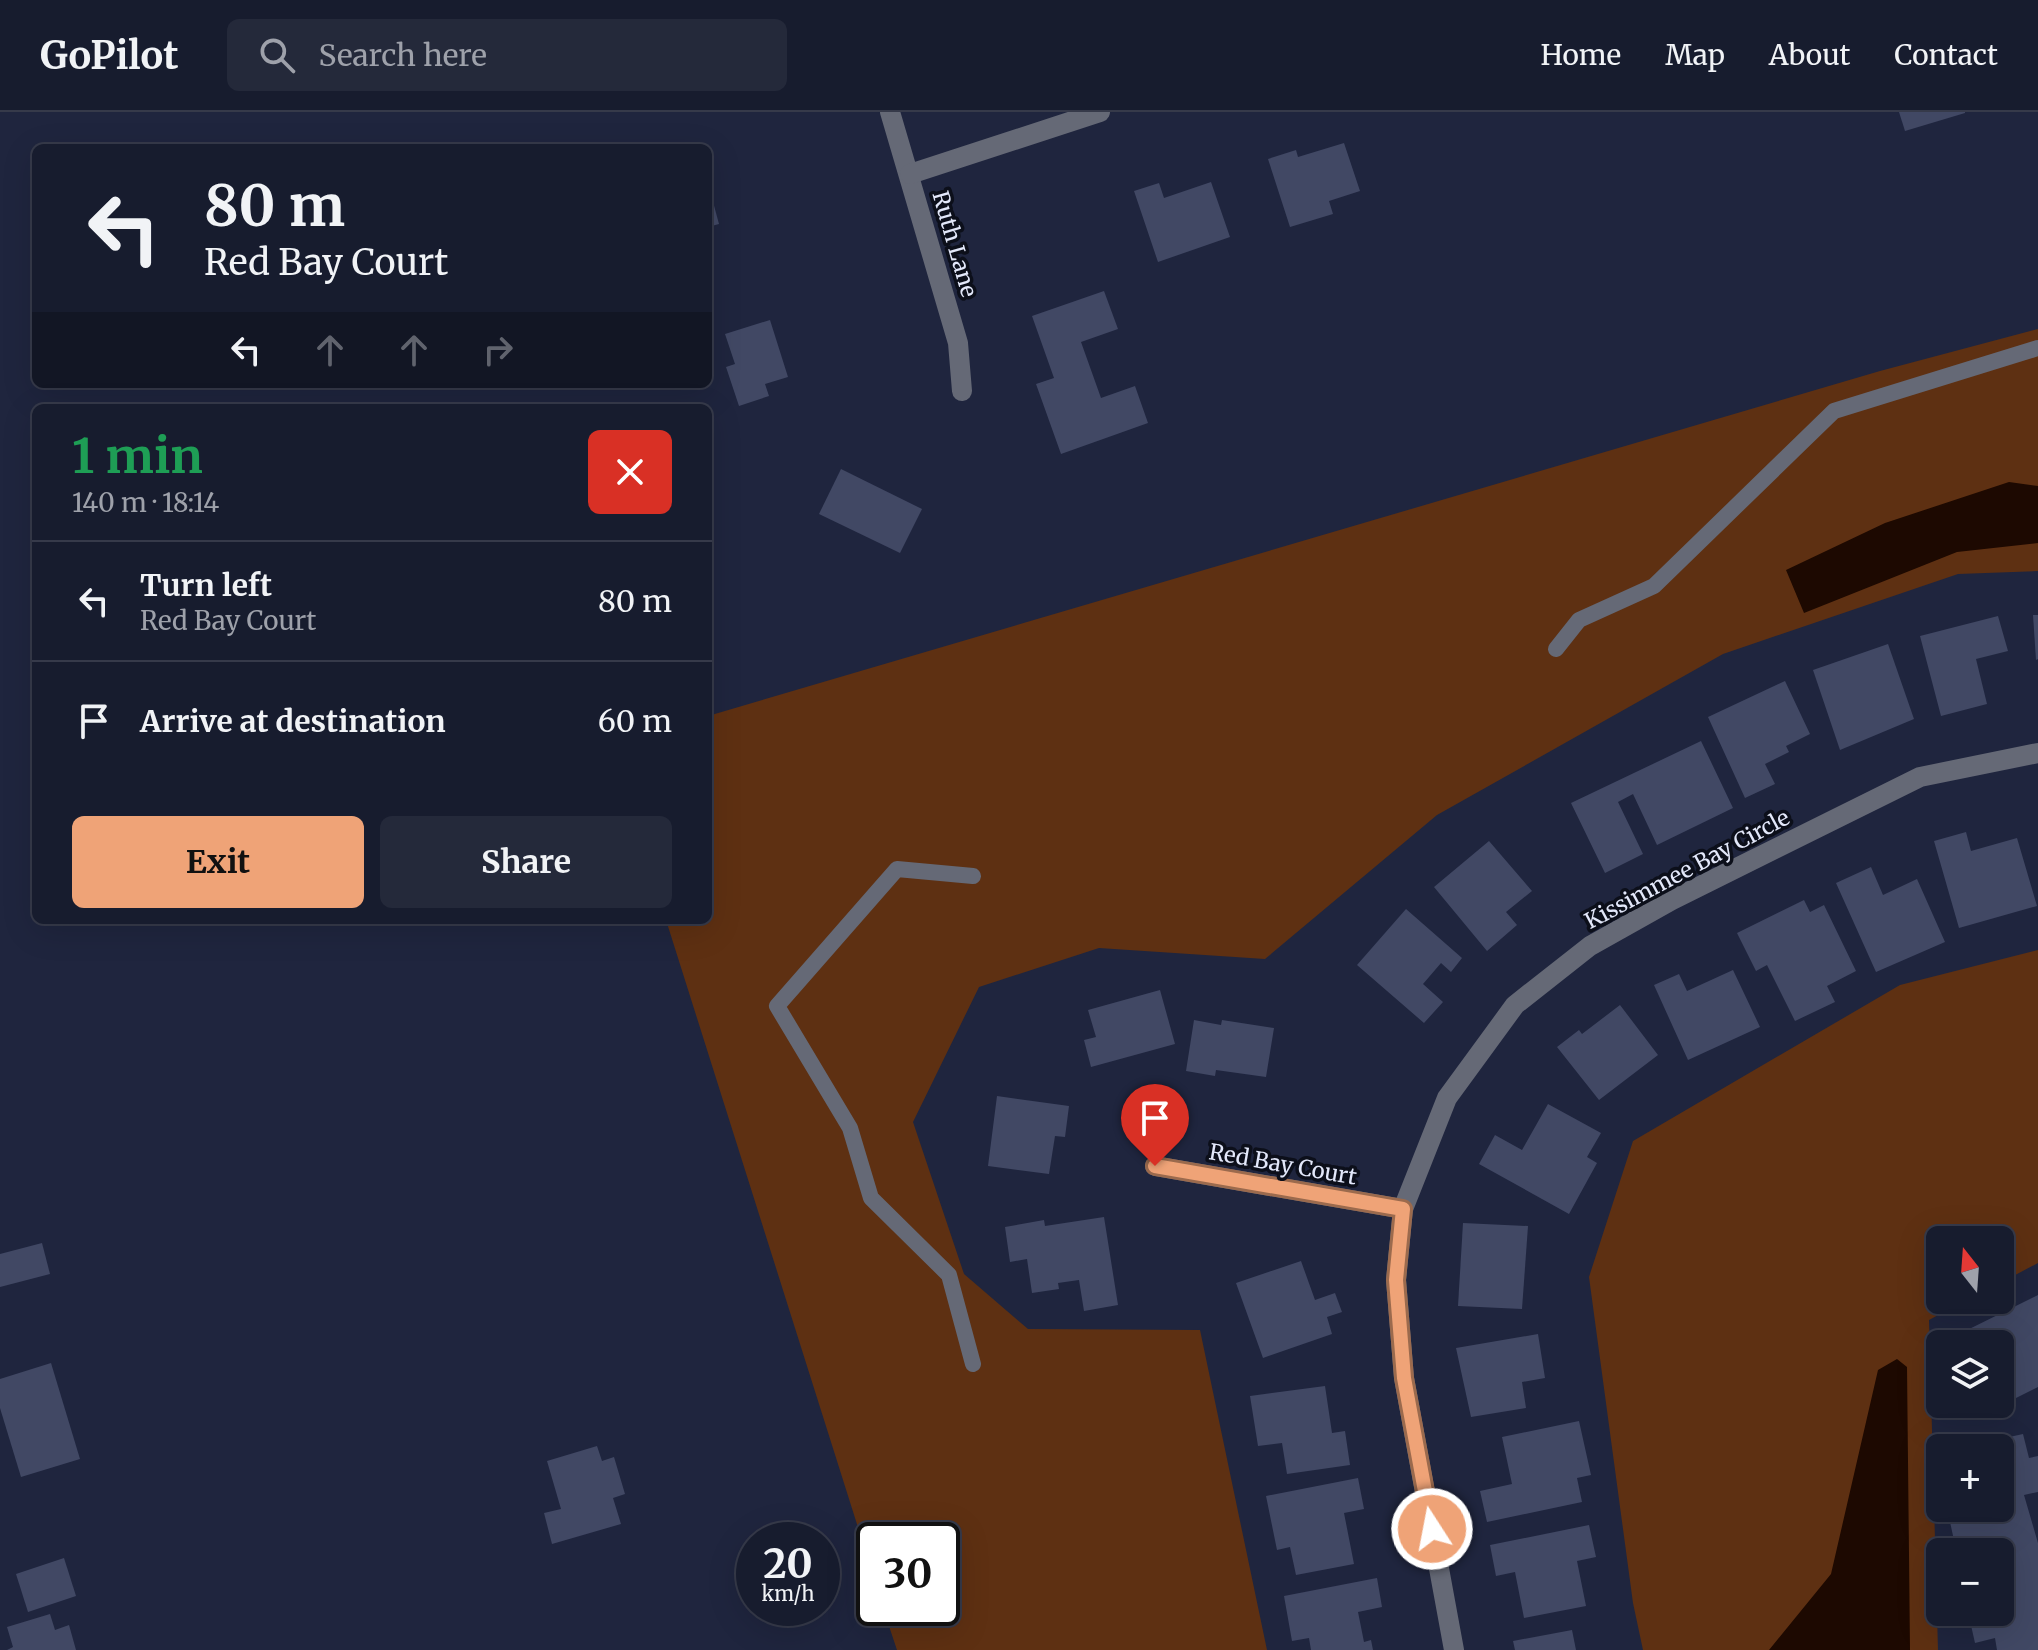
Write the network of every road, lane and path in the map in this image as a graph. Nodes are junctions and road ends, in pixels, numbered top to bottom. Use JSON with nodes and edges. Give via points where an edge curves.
{"nodes":[{"id":1,"x":890,"y":112,"type":"edge"},
{"id":2,"x":1100,"y":112,"type":"edge"},
{"id":3,"x":910,"y":174,"type":"junction"},
{"id":4,"x":2038,"y":348,"type":"edge"},
{"id":5,"x":962,"y":391,"type":"dead end"},
{"id":6,"x":1556,"y":649,"type":"dead end"},
{"id":7,"x":2038,"y":753,"type":"edge"},
{"id":8,"x":973,"y":876,"type":"dead end"},
{"id":9,"x":1155,"y":1166,"type":"dead end"},
{"id":10,"x":1403,"y":1209,"type":"junction"},
{"id":11,"x":973,"y":1364,"type":"dead end"},
{"id":12,"x":1454,"y":1650,"type":"edge"}],
"edges":[{"from":1,"to":3,"type":"street","name":"Ruth Lane"},
{"from":2,"to":3,"type":"street"},
{"from":3,"to":5,"type":"street","name":"Ruth Lane","via":[[958,343]]},
{"from":4,"to":6,"type":"lane","via":[[1834,411],[1654,586],[1579,620]]},
{"from":7,"to":10,"type":"street","name":"Kissimmee Bay Circle","via":[[1920,777],[1590,946],[1515,1005],[1447,1098]]},
{"from":8,"to":11,"type":"lane","via":[[897,869],[777,1006],[850,1128],[871,1198],[949,1275]]},
{"from":9,"to":10,"type":"street","name":"Red Bay Court"},
{"from":10,"to":12,"type":"street","name":"Kissimmee Bay Circle","via":[[1396,1280],[1404,1378]]}]}
